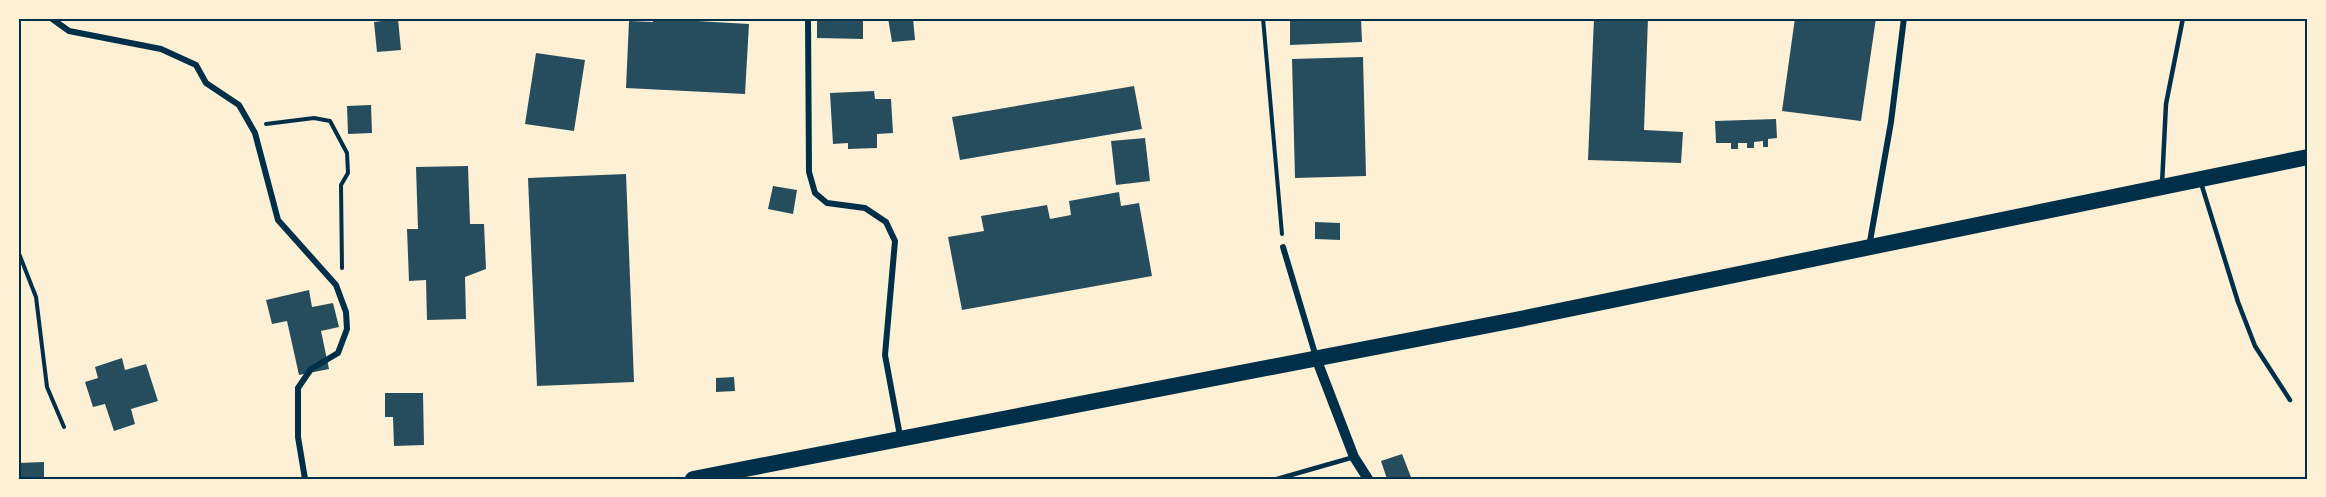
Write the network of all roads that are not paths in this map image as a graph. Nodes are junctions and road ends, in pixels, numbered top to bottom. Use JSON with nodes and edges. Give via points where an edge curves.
{"nodes":[{"id":1,"x":51,"y":18,"type":"edge"},
{"id":2,"x":808,"y":18,"type":"edge"},
{"id":3,"x":1904,"y":18,"type":"edge"},
{"id":4,"x":2183,"y":18,"type":"edge"},
{"id":5,"x":2308,"y":157,"type":"edge"},
{"id":6,"x":2200,"y":180,"type":"junction"},
{"id":7,"x":2161,"y":187,"type":"junction"},
{"id":8,"x":1283,"y":247,"type":"road end"},
{"id":9,"x":1869,"y":247,"type":"junction"},
{"id":10,"x":1316,"y":358,"type":"junction"},
{"id":11,"x":2290,"y":400,"type":"dead end"},
{"id":12,"x":900,"y":437,"type":"junction"},
{"id":13,"x":1354,"y":457,"type":"junction"},
{"id":14,"x":305,"y":479,"type":"edge"},
{"id":15,"x":693,"y":479,"type":"edge"},
{"id":16,"x":1277,"y":479,"type":"edge"},
{"id":17,"x":1368,"y":479,"type":"edge"}],
"edges":[{"from":1,"to":14,"type":"street","via":[[69,31],[160,49],[196,65],[206,83],[239,105],[250,126],[278,220],[336,285],[346,312],[347,329],[338,354],[310,369],[298,388],[298,436]]},
{"from":2,"to":12,"type":"street","via":[[809,172],[814,193],[828,203],[865,208],[886,222],[895,241],[885,355]]},
{"from":3,"to":9,"type":"street"},
{"from":4,"to":7,"type":"lane","via":[[2166,104]]},
{"from":5,"to":6,"type":"highway"},
{"from":6,"to":7,"type":"highway"},
{"from":6,"to":11,"type":"lane","via":[[2255,346]]},
{"from":7,"to":9,"type":"highway"},
{"from":8,"to":10,"type":"street"},
{"from":9,"to":10,"type":"highway"},
{"from":10,"to":12,"type":"highway"},
{"from":10,"to":13,"type":"street"},
{"from":12,"to":15,"type":"highway"},
{"from":13,"to":16,"type":"lane"},
{"from":13,"to":17,"type":"street"}]}
